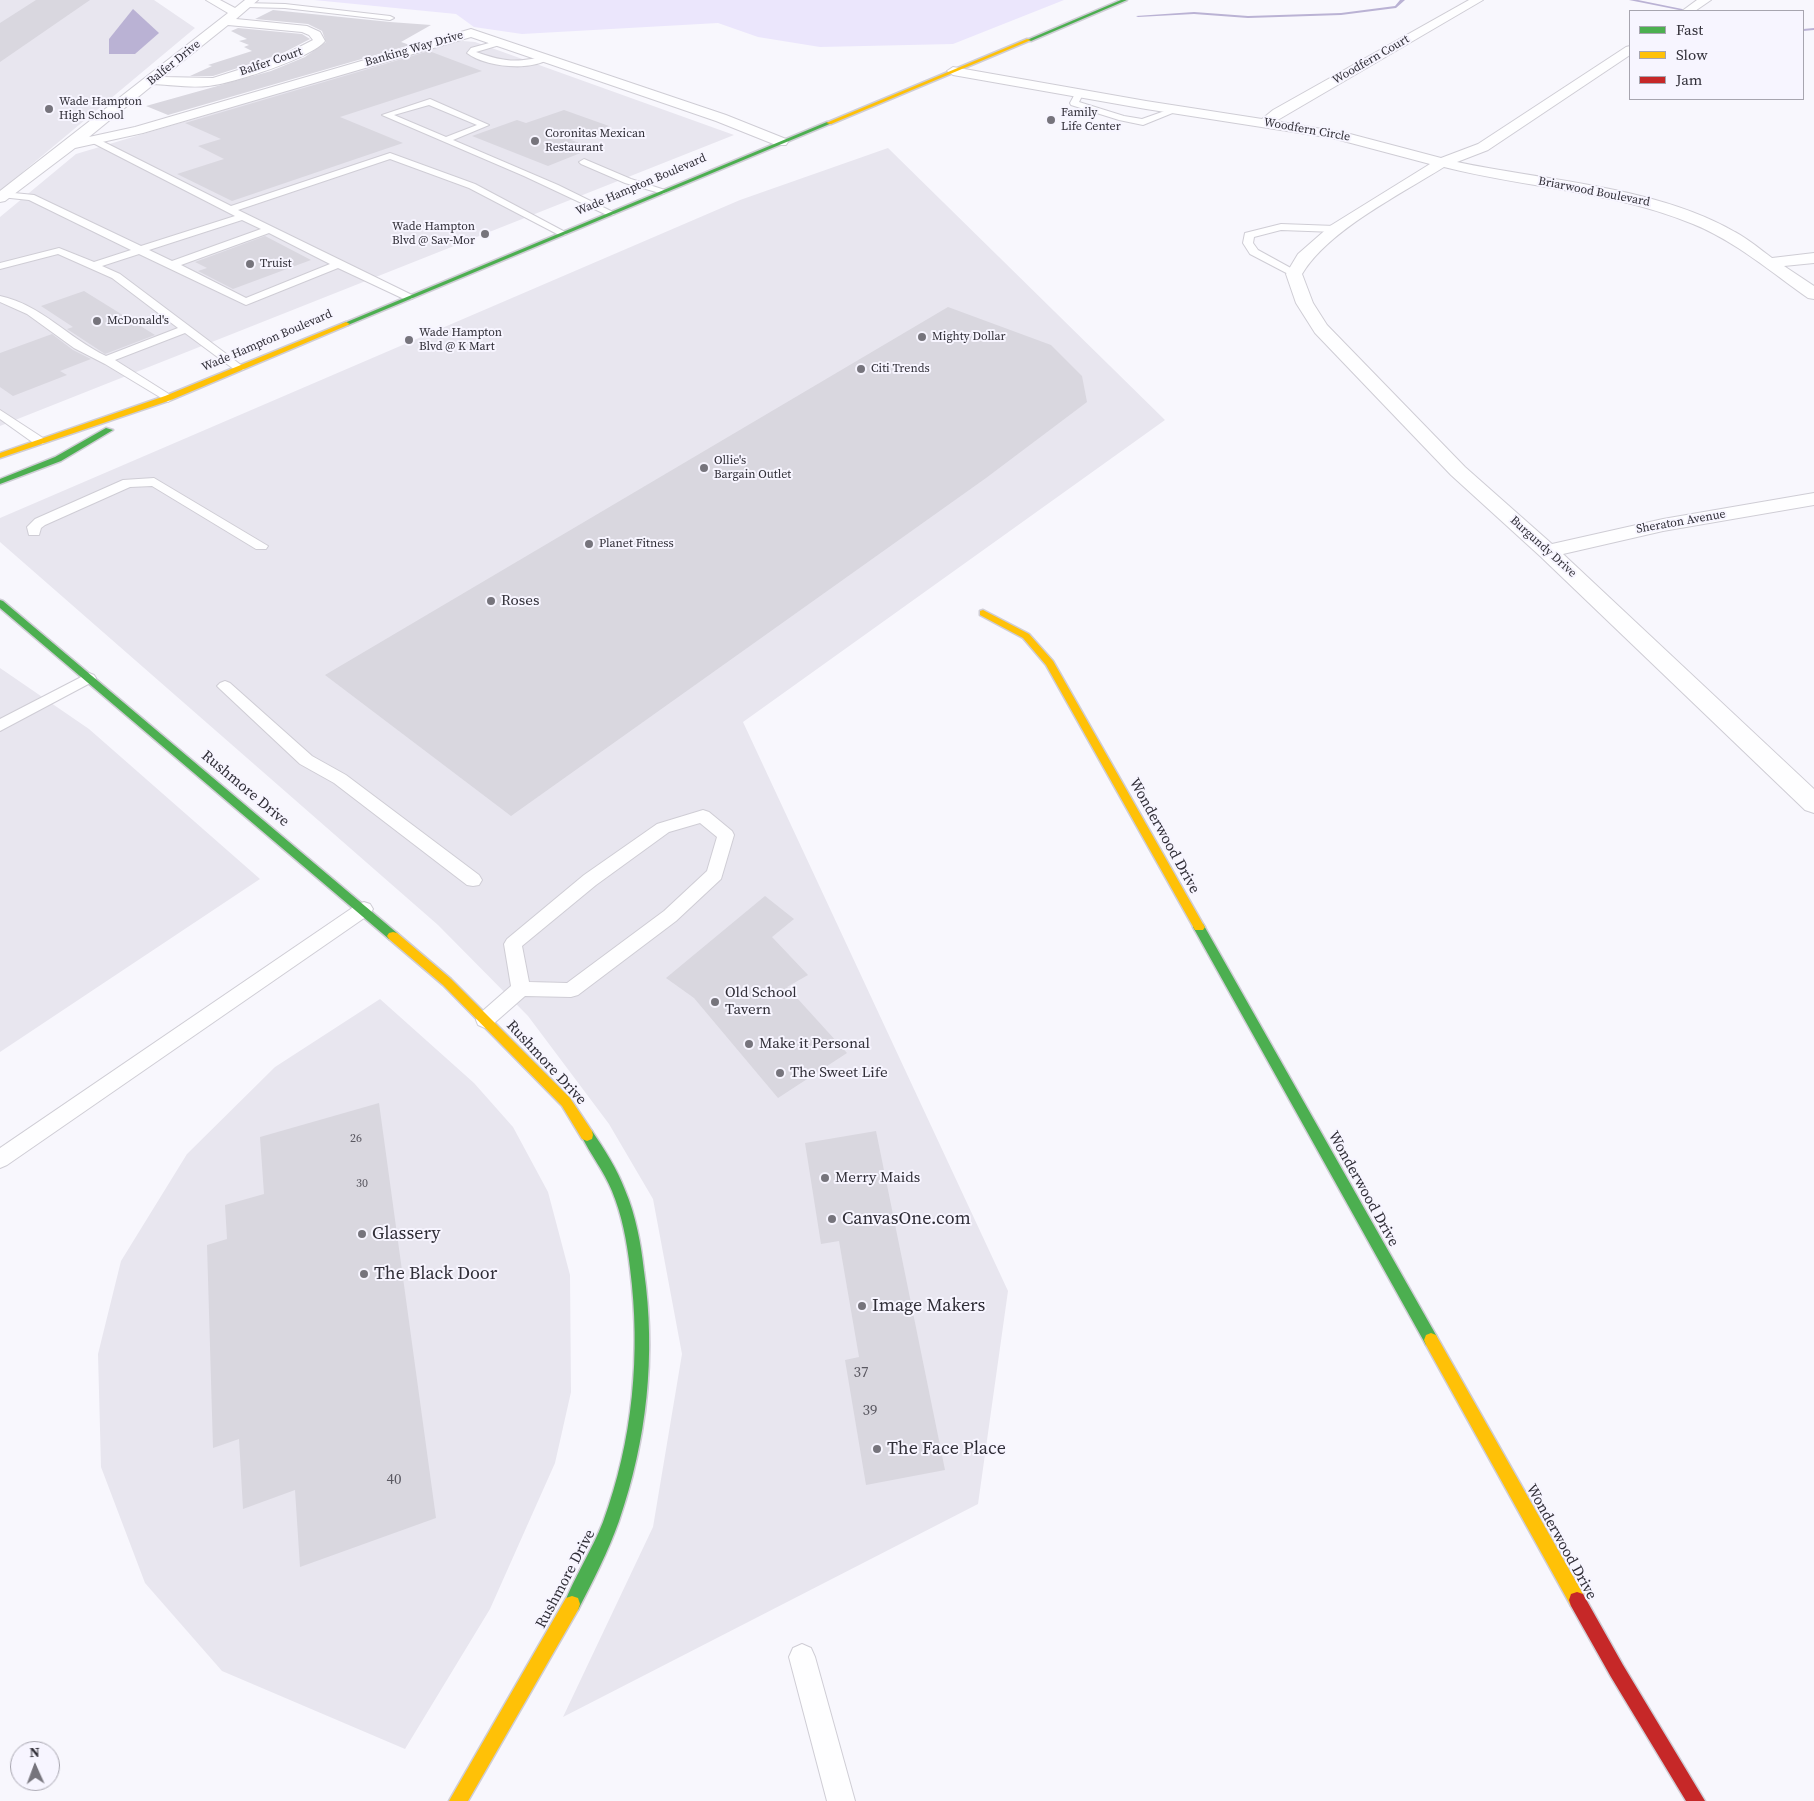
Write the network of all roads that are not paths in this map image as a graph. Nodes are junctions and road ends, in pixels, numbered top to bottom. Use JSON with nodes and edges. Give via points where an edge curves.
{"nodes":[{"id":1,"x":212,"y":0,"type":"edge"},
{"id":2,"x":1125,"y":0,"type":"edge"},
{"id":3,"x":1477,"y":0,"type":"edge"},
{"id":4,"x":240,"y":10,"type":"edge"},
{"id":5,"x":390,"y":18,"type":"dead end"},
{"id":6,"x":500,"y":42,"type":"junction"},
{"id":7,"x":1629,"y":51,"type":"edge"},
{"id":8,"x":546,"y":58,"type":"junction"},
{"id":9,"x":953,"y":72,"type":"junction"},
{"id":10,"x":152,"y":80,"type":"junction"},
{"id":11,"x":1266,"y":122,"type":"junction"},
{"id":12,"x":94,"y":140,"type":"junction"},
{"id":13,"x":445,"y":140,"type":"junction"},
{"id":14,"x":781,"y":142,"type":"junction"},
{"id":15,"x":70,"y":145,"type":"junction"},
{"id":16,"x":584,"y":162,"type":"dead end"},
{"id":17,"x":1441,"y":163,"type":"junction"},
{"id":18,"x":662,"y":191,"type":"junction"},
{"id":19,"x":2,"y":196,"type":"edge"},
{"id":20,"x":232,"y":209,"type":"junction"},
{"id":21,"x":610,"y":213,"type":"junction"},
{"id":22,"x":244,"y":216,"type":"junction"},
{"id":23,"x":271,"y":229,"type":"junction"},
{"id":24,"x":1335,"y":229,"type":"junction"},
{"id":25,"x":562,"y":233,"type":"junction"},
{"id":26,"x":140,"y":250,"type":"junction"},
{"id":27,"x":1814,"y":258,"type":"edge"},
{"id":28,"x":1769,"y":263,"type":"junction"},
{"id":29,"x":339,"y":264,"type":"junction"},
{"id":30,"x":172,"y":265,"type":"junction"},
{"id":31,"x":0,"y":266,"type":"edge"},
{"id":32,"x":93,"y":266,"type":"junction"},
{"id":33,"x":1294,"y":274,"type":"junction"},
{"id":34,"x":1814,"y":294,"type":"edge"},
{"id":35,"x":408,"y":297,"type":"junction"},
{"id":36,"x":0,"y":299,"type":"edge"},
{"id":37,"x":186,"y":328,"type":"junction"},
{"id":38,"x":104,"y":360,"type":"junction"},
{"id":39,"x":239,"y":368,"type":"junction"},
{"id":40,"x":168,"y":398,"type":"junction"},
{"id":41,"x":0,"y":414,"type":"edge"},
{"id":42,"x":39,"y":441,"type":"junction"},
{"id":43,"x":0,"y":456,"type":"edge"},
{"id":44,"x":0,"y":482,"type":"edge"},
{"id":45,"x":1814,"y":499,"type":"edge"},
{"id":46,"x":34,"y":532,"type":"dead end"},
{"id":47,"x":260,"y":546,"type":"dead end"},
{"id":48,"x":1548,"y":551,"type":"junction"},
{"id":49,"x":1,"y":606,"type":"edge"},
{"id":50,"x":983,"y":613,"type":"dead end"},
{"id":51,"x":89,"y":678,"type":"junction"},
{"id":52,"x":225,"y":686,"type":"dead end"},
{"id":53,"x":0,"y":726,"type":"edge"},
{"id":54,"x":1814,"y":804,"type":"edge"},
{"id":55,"x":473,"y":880,"type":"dead end"},
{"id":56,"x":364,"y":910,"type":"junction"},
{"id":57,"x":520,"y":989,"type":"junction"},
{"id":58,"x":485,"y":1020,"type":"junction"},
{"id":59,"x":0,"y":1159,"type":"edge"},
{"id":60,"x":802,"y":1657,"type":"dead end"},
{"id":61,"x":458,"y":1801,"type":"edge"},
{"id":62,"x":840,"y":1801,"type":"edge"},
{"id":63,"x":1696,"y":1801,"type":"edge"}],
"edges":[{"from":1,"to":4,"type":"street"},
{"from":2,"to":9,"type":"main road","name":"Wade Hampton Boulevard"},
{"from":3,"to":11,"type":"street","name":"Woodfern Court"},
{"from":4,"to":5,"type":"lane","via":[[285,6]]},
{"from":4,"to":10,"type":"street","name":"Balfer Drive"},
{"from":4,"to":10,"type":"street","name":"Balfer Court","via":[[314,33],[319,41],[316,46],[293,57],[212,82]]},
{"from":6,"to":8,"type":"street","name":"Banking Way Drive"},
{"from":6,"to":8,"type":"lane","via":[[471,53],[512,66]]},
{"from":6,"to":12,"type":"street","name":"Banking Way Drive","via":[[471,32],[138,130]]},
{"from":7,"to":17,"type":"street","via":[[1483,147]]},
{"from":8,"to":14,"type":"street","name":"Banking Way Drive"},
{"from":9,"to":11,"type":"street","name":"Woodfern Circle"},
{"from":9,"to":14,"type":"main road","name":"Wade Hampton Boulevard"},
{"from":10,"to":15,"type":"street","name":"Balfer Drive"},
{"from":11,"to":17,"type":"street","name":"Woodfern Circle","via":[[1383,145]]},
{"from":12,"to":15,"type":"street","name":"Banking Way Drive"},
{"from":12,"to":20,"type":"lane"},
{"from":13,"to":13,"type":"lane","via":[[395,118],[386,115],[430,102],[486,125]]},
{"from":13,"to":21,"type":"lane"},
{"from":14,"to":18,"type":"main road","name":"Wade Hampton Boulevard"},
{"from":15,"to":19,"type":"street","name":"Balfer Drive"},
{"from":16,"to":18,"type":"lane"},
{"from":17,"to":24,"type":"street"},
{"from":17,"to":28,"type":"street","name":"Briarwood Boulevard","via":[[1650,203],[1716,228]]},
{"from":18,"to":21,"type":"main road","name":"Wade Hampton Boulevard"},
{"from":19,"to":26,"type":"lane","via":[[31,197]]},
{"from":20,"to":22,"type":"lane"},
{"from":20,"to":25,"type":"lane","via":[[390,156],[472,186]]},
{"from":21,"to":25,"type":"main road","name":"Wade Hampton Boulevard"},
{"from":22,"to":23,"type":"lane"},
{"from":22,"to":26,"type":"lane"},
{"from":23,"to":29,"type":"lane"},
{"from":23,"to":30,"type":"lane"},
{"from":24,"to":33,"type":"street","via":[[1304,257]]},
{"from":24,"to":33,"type":"lane","via":[[1284,226],[1249,236],[1248,243],[1254,252]]},
{"from":25,"to":35,"type":"main road","name":"Wade Hampton Boulevard"},
{"from":26,"to":30,"type":"lane"},
{"from":26,"to":32,"type":"lane"},
{"from":27,"to":28,"type":"street"},
{"from":28,"to":34,"type":"street","name":"Briarwood Boulevard"},
{"from":29,"to":30,"type":"lane","via":[[246,302]]},
{"from":29,"to":35,"type":"lane"},
{"from":31,"to":32,"type":"lane","via":[[59,251]]},
{"from":32,"to":37,"type":"lane","via":[[116,276]]},
{"from":33,"to":48,"type":"street","name":"Burgundy Drive","via":[[1311,315],[1348,359],[1458,471]]},
{"from":35,"to":39,"type":"main road","name":"Wade Hampton Boulevard"},
{"from":36,"to":38,"type":"lane","via":[[28,311]]},
{"from":37,"to":38,"type":"lane"},
{"from":37,"to":39,"type":"lane"},
{"from":38,"to":40,"type":"lane"},
{"from":39,"to":40,"type":"main road","name":"Wade Hampton Boulevard"},
{"from":40,"to":42,"type":"main road","name":"Wade Hampton Boulevard"},
{"from":40,"to":44,"type":"main road","name":"Wade Hampton Boulevard","via":[[58,459]]},
{"from":41,"to":42,"type":"lane"},
{"from":42,"to":43,"type":"main road","name":"Wade Hampton Boulevard"},
{"from":45,"to":48,"type":"street","name":"Sheraton Avenue","via":[[1663,524]]},
{"from":46,"to":47,"type":"lane","via":[[34,527],[40,522],[128,483],[154,482]]},
{"from":48,"to":54,"type":"street","name":"Burgundy Drive"},
{"from":49,"to":51,"type":"main road","name":"Rushmore Drive"},
{"from":50,"to":63,"type":"main road","name":"Wonderwood Drive","via":[[1026,636],[1050,663],[1617,1671]]},
{"from":51,"to":53,"type":"lane"},
{"from":51,"to":56,"type":"main road","name":"Rushmore Drive"},
{"from":52,"to":55,"type":"lane","via":[[306,760],[340,779]]},
{"from":56,"to":58,"type":"main road","name":"Rushmore Drive","via":[[447,982]]},
{"from":56,"to":59,"type":"lane"},
{"from":57,"to":57,"type":"lane","via":[[571,990],[670,916],[715,874],[726,835],[703,816],[664,828],[590,880],[513,944]]},
{"from":57,"to":58,"type":"lane"},
{"from":58,"to":61,"type":"main road","name":"Rushmore Drive","via":[[566,1102],[599,1152],[619,1191],[629,1220],[641,1285],[644,1354],[638,1416],[609,1529],[585,1582]]},
{"from":60,"to":62,"type":"lane"}]}
